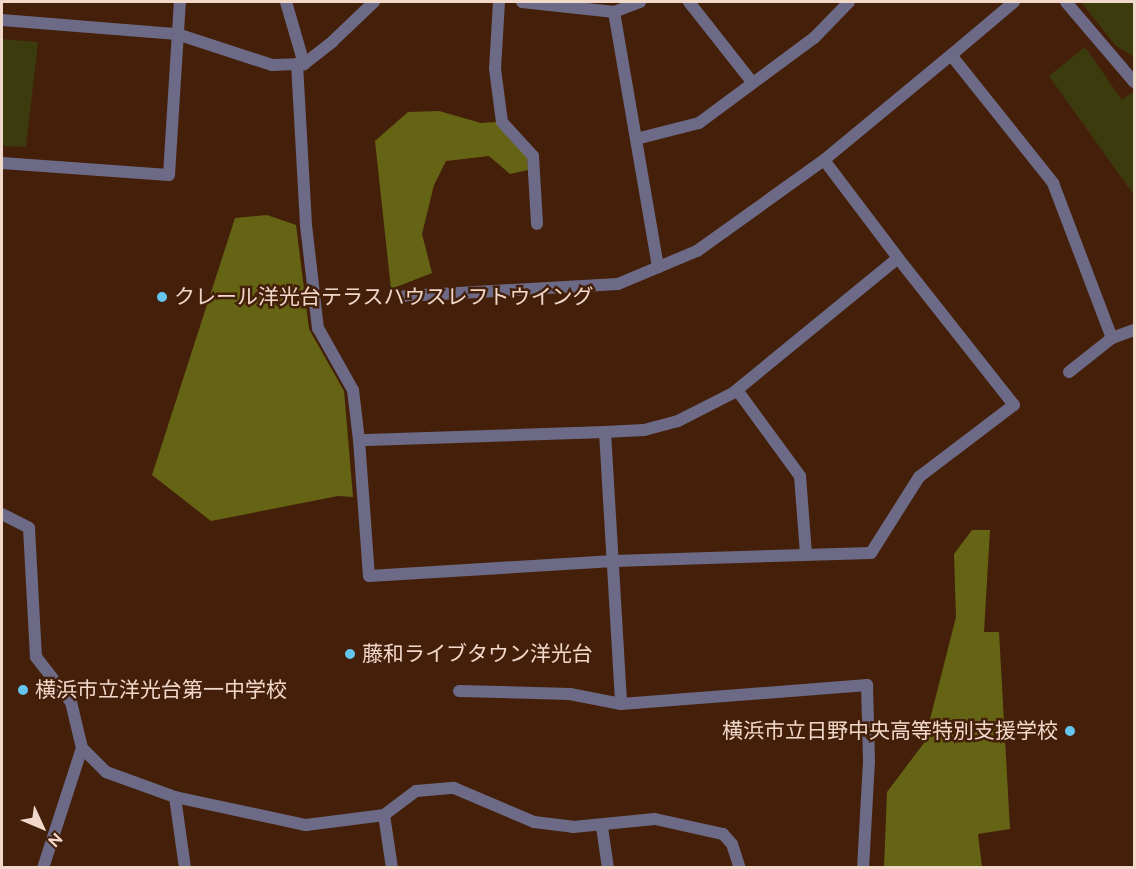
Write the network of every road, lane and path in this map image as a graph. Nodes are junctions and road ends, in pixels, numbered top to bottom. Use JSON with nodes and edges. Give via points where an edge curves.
{"nodes":[{"id":1,"x":180,"y":2,"type":"edge"},
{"id":2,"x":286,"y":2,"type":"edge"},
{"id":3,"x":374,"y":2,"type":"edge"},
{"id":4,"x":499,"y":2,"type":"edge"},
{"id":5,"x":522,"y":2,"type":"edge"},
{"id":6,"x":640,"y":2,"type":"edge"},
{"id":7,"x":689,"y":2,"type":"edge"},
{"id":8,"x":849,"y":2,"type":"edge"},
{"id":9,"x":1014,"y":2,"type":"edge"},
{"id":10,"x":1066,"y":2,"type":"edge"},
{"id":11,"x":614,"y":12,"type":"junction"},
{"id":12,"x":2,"y":20,"type":"edge"},
{"id":13,"x":177,"y":34,"type":"junction"},
{"id":14,"x":951,"y":54,"type":"junction"},
{"id":15,"x":301,"y":64,"type":"junction"},
{"id":16,"x":752,"y":82,"type":"junction"},
{"id":17,"x":1134,"y":82,"type":"edge"},
{"id":18,"x":636,"y":139,"type":"junction"},
{"id":19,"x":824,"y":160,"type":"junction"},
{"id":20,"x":2,"y":163,"type":"edge"},
{"id":21,"x":537,"y":224,"type":"dead end"},
{"id":22,"x":898,"y":258,"type":"junction"},
{"id":23,"x":658,"y":267,"type":"junction"},
{"id":24,"x":405,"y":296,"type":"dead end"},
{"id":25,"x":1134,"y":330,"type":"edge"},
{"id":26,"x":1112,"y":338,"type":"junction"},
{"id":27,"x":1069,"y":372,"type":"dead end"},
{"id":28,"x":737,"y":390,"type":"junction"},
{"id":29,"x":605,"y":432,"type":"junction"},
{"id":30,"x":359,"y":440,"type":"junction"},
{"id":31,"x":2,"y":514,"type":"edge"},
{"id":32,"x":806,"y":554,"type":"junction"},
{"id":33,"x":614,"y":561,"type":"junction"},
{"id":34,"x":459,"y":691,"type":"dead end"},
{"id":35,"x":621,"y":704,"type":"junction"},
{"id":36,"x":82,"y":748,"type":"junction"},
{"id":37,"x":175,"y":797,"type":"junction"},
{"id":38,"x":384,"y":815,"type":"junction"},
{"id":39,"x":602,"y":826,"type":"junction"},
{"id":40,"x":43,"y":867,"type":"edge"},
{"id":41,"x":185,"y":867,"type":"edge"},
{"id":42,"x":392,"y":867,"type":"edge"},
{"id":43,"x":608,"y":867,"type":"edge"},
{"id":44,"x":740,"y":867,"type":"edge"},
{"id":45,"x":863,"y":867,"type":"edge"}],
"edges":[{"from":1,"to":13,"type":"street"},
{"from":2,"to":15,"type":"street"},
{"from":3,"to":15,"type":"street"},
{"from":4,"to":21,"type":"street","via":[[495,69],[502,122],[533,156]]},
{"from":5,"to":11,"type":"street"},
{"from":6,"to":11,"type":"street"},
{"from":7,"to":16,"type":"street"},
{"from":8,"to":16,"type":"street","via":[[814,38]]},
{"from":9,"to":14,"type":"street"},
{"from":10,"to":17,"type":"street"},
{"from":11,"to":18,"type":"street"},
{"from":12,"to":13,"type":"street"},
{"from":13,"to":15,"type":"street","via":[[272,65]]},
{"from":13,"to":20,"type":"street","via":[[169,174]]},
{"from":14,"to":19,"type":"street"},
{"from":14,"to":26,"type":"street","via":[[1053,183]]},
{"from":15,"to":30,"type":"street","via":[[306,225],[318,328],[353,390]]},
{"from":16,"to":18,"type":"street","via":[[699,123]]},
{"from":18,"to":23,"type":"street"},
{"from":19,"to":22,"type":"street"},
{"from":19,"to":23,"type":"street","via":[[697,251]]},
{"from":22,"to":28,"type":"street"},
{"from":22,"to":32,"type":"street","via":[[1014,405],[919,477],[871,553]]},
{"from":23,"to":24,"type":"street","via":[[618,284]]},
{"from":25,"to":26,"type":"street"},
{"from":26,"to":27,"type":"street"},
{"from":28,"to":29,"type":"street","via":[[678,421],[644,430]]},
{"from":28,"to":32,"type":"street","via":[[800,476]]},
{"from":29,"to":30,"type":"street"},
{"from":29,"to":33,"type":"street"},
{"from":30,"to":33,"type":"street","via":[[369,576]]},
{"from":31,"to":36,"type":"street","via":[[29,528],[36,657],[71,702]]},
{"from":32,"to":33,"type":"street"},
{"from":33,"to":35,"type":"street"},
{"from":34,"to":35,"type":"street","via":[[570,694]]},
{"from":35,"to":45,"type":"street","via":[[867,685],[869,761]]},
{"from":36,"to":37,"type":"street","via":[[106,772]]},
{"from":36,"to":40,"type":"street"},
{"from":37,"to":38,"type":"street","via":[[306,825]]},
{"from":37,"to":41,"type":"street"},
{"from":38,"to":39,"type":"street","via":[[416,791],[437,787],[465,791],[534,822]]},
{"from":38,"to":42,"type":"street"},
{"from":39,"to":43,"type":"street"},
{"from":39,"to":44,"type":"street","via":[[655,819],[723,834],[732,844]]}]}
